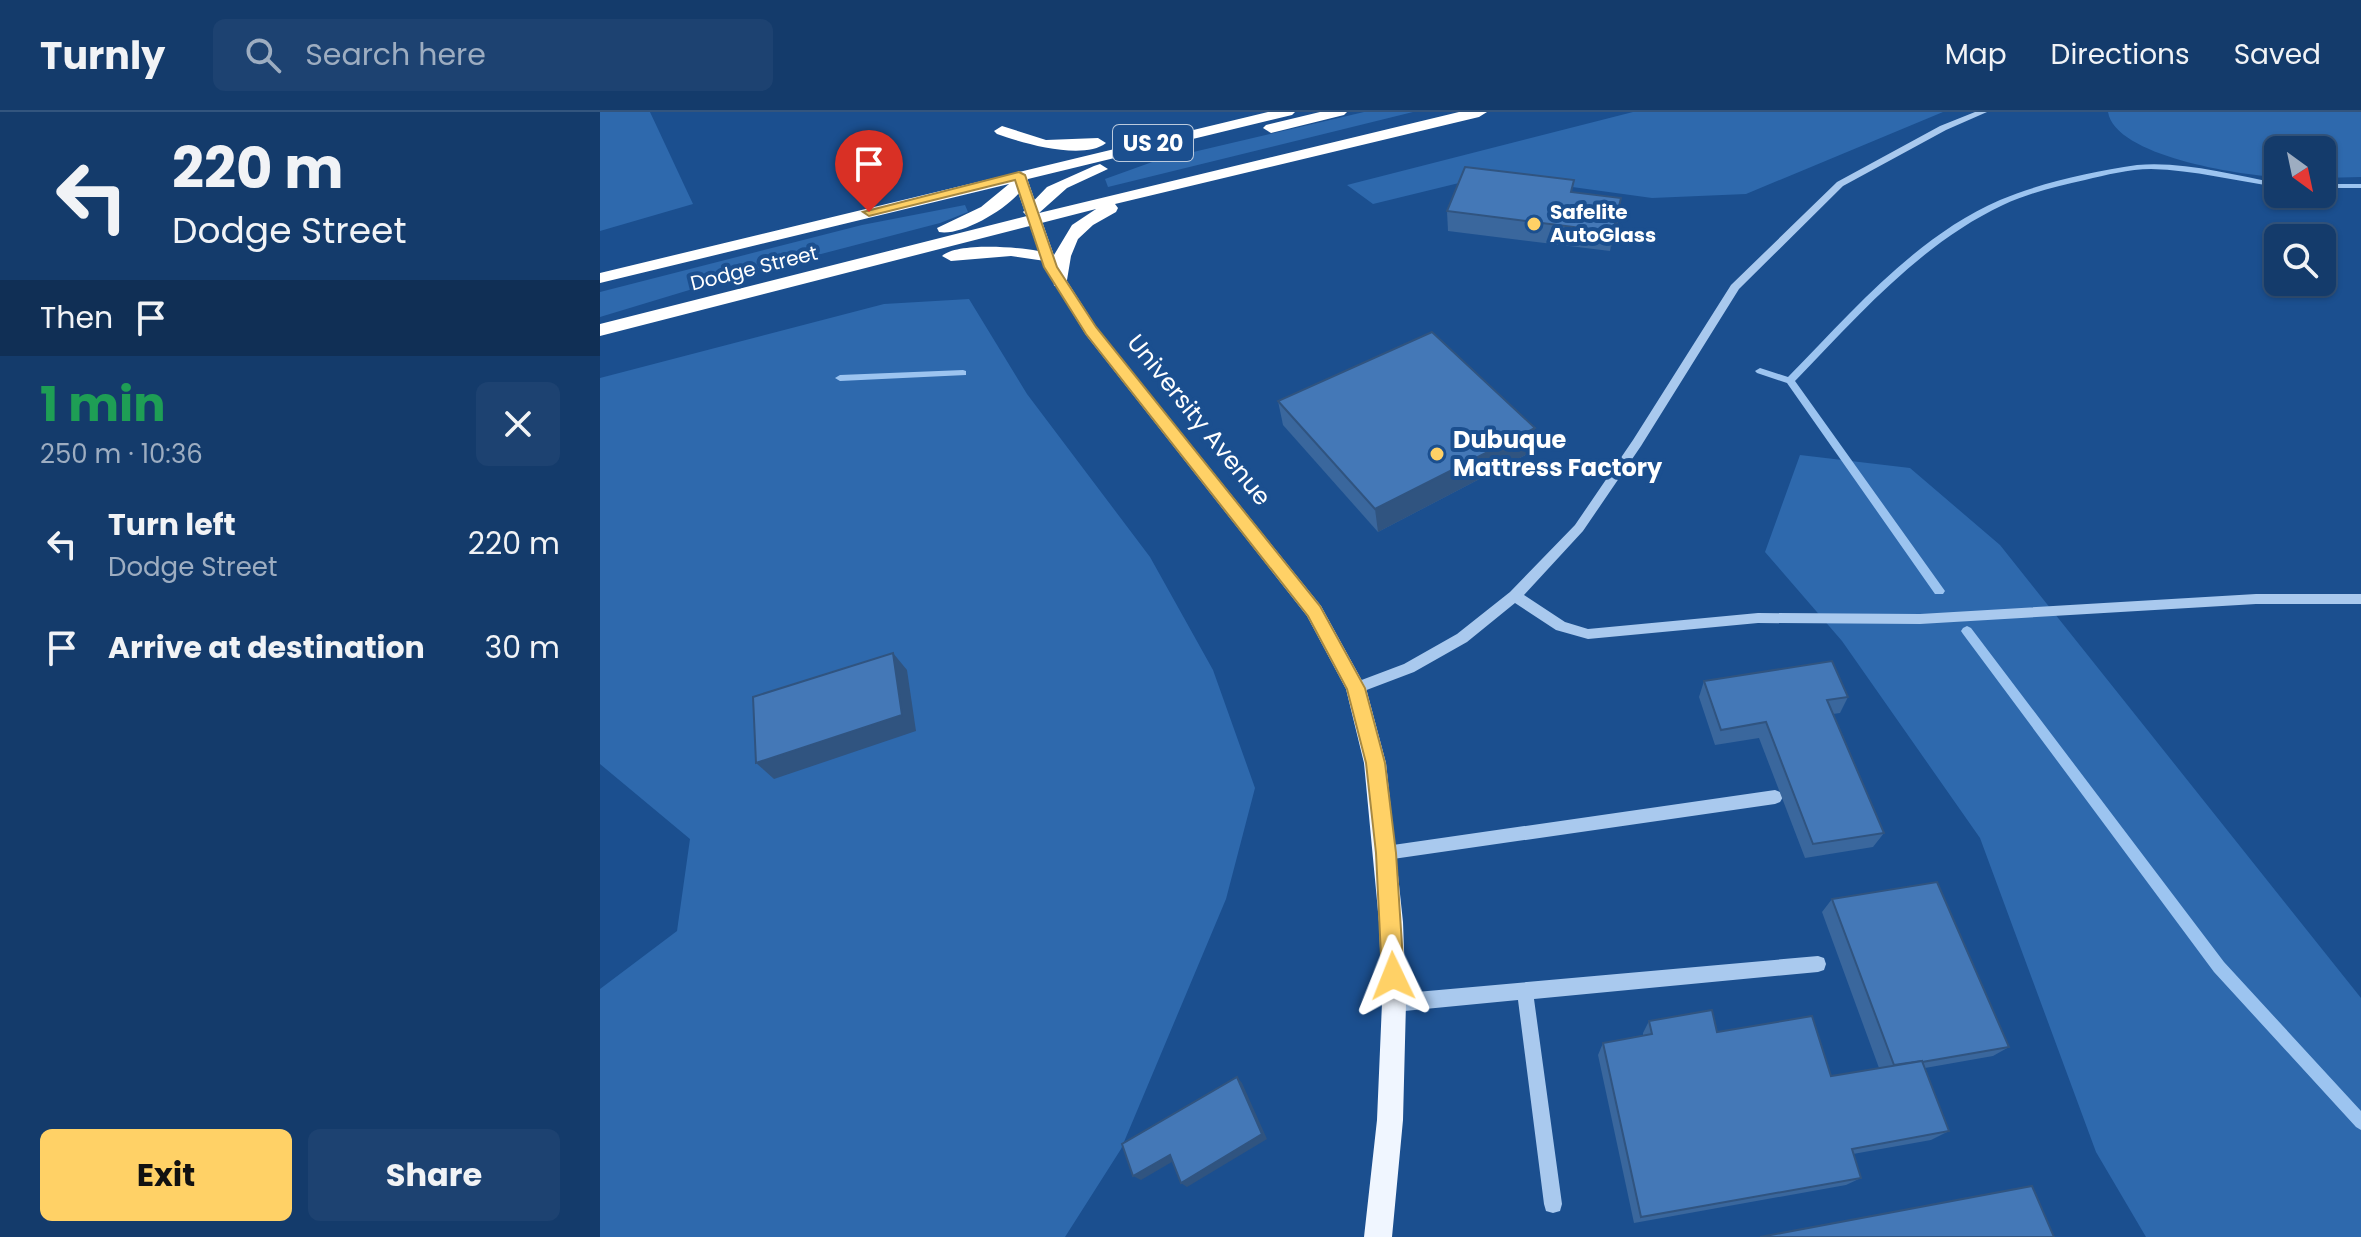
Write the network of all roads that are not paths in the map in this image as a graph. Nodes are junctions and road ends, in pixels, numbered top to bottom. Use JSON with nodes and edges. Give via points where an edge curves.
{"nodes":[{"id":1,"x":1233,"y":112,"type":"edge"},
{"id":2,"x":1287,"y":112,"type":"edge"},
{"id":3,"x":1339,"y":112,"type":"edge"},
{"id":4,"x":1446,"y":112,"type":"edge"},
{"id":5,"x":1479,"y":112,"type":"edge"},
{"id":6,"x":1983,"y":112,"type":"edge"},
{"id":7,"x":1002,"y":131,"type":"dead end"},
{"id":8,"x":1359,"y":140,"type":"junction"},
{"id":9,"x":1020,"y":178,"type":"junction"},
{"id":10,"x":1165,"y":187,"type":"junction"},
{"id":11,"x":1032,"y":217,"type":"junction"},
{"id":12,"x":1047,"y":258,"type":"junction"},
{"id":13,"x":600,"y":278,"type":"edge"},
{"id":14,"x":1060,"y":282,"type":"junction"},
{"id":15,"x":632,"y":322,"type":"junction"},
{"id":16,"x":600,"y":330,"type":"edge"},
{"id":17,"x":1515,"y":596,"type":"junction"},
{"id":18,"x":2361,"y":599,"type":"edge"},
{"id":19,"x":1356,"y":688,"type":"junction"},
{"id":20,"x":1775,"y":797,"type":"dead end"},
{"id":21,"x":1386,"y":853,"type":"junction"},
{"id":22,"x":1818,"y":964,"type":"dead end"},
{"id":23,"x":1525,"y":991,"type":"junction"},
{"id":24,"x":1394,"y":1003,"type":"junction"},
{"id":25,"x":1553,"y":1204,"type":"dead end"},
{"id":26,"x":1378,"y":1237,"type":"edge"}],
"edges":[{"from":1,"to":7,"type":"highway","via":[[1080,146],[1028,142]]},
{"from":2,"to":9,"type":"highway","name":"Dodge Street","number":"US 20"},
{"from":3,"to":11,"type":"highway","via":[[1091,172],[1045,194]]},
{"from":4,"to":8,"type":"highway"},
{"from":5,"to":8,"type":"highway","name":"Dodge Street","number":"US 20"},
{"from":6,"to":17,"type":"street","via":[[1840,184],[1735,287],[1579,528]]},
{"from":8,"to":10,"type":"highway","name":"Dodge Street","number":"US 20"},
{"from":9,"to":11,"type":"main road","name":"University Avenue"},
{"from":9,"to":13,"type":"highway","name":"Dodge Street","number":"US 20"},
{"from":9,"to":15,"type":"highway","via":[[996,205],[961,223],[803,263]]},
{"from":10,"to":11,"type":"highway","name":"Dodge Street","number":"US 20"},
{"from":10,"to":14,"type":"highway","via":[[1094,216],[1073,233],[1059,259]]},
{"from":11,"to":12,"type":"main road","name":"University Avenue"},
{"from":11,"to":15,"type":"highway","name":"Dodge Street","number":"US 20"},
{"from":12,"to":14,"type":"main road","name":"University Avenue"},
{"from":12,"to":15,"type":"highway","via":[[1011,251],[969,252],[725,313]]},
{"from":14,"to":19,"type":"main road","name":"University Avenue","via":[[1091,331],[1314,611]]},
{"from":15,"to":16,"type":"highway","name":"Dodge Street","number":"US 20"},
{"from":17,"to":18,"type":"street","via":[[1561,626],[1588,634],[1758,618],[1920,619],[2256,599]]},
{"from":17,"to":19,"type":"street","via":[[1462,638],[1409,668]]},
{"from":19,"to":21,"type":"main road","name":"University Avenue","via":[[1375,763]]},
{"from":20,"to":21,"type":"street"},
{"from":21,"to":24,"type":"main road","name":"University Avenue"},
{"from":22,"to":23,"type":"street"},
{"from":23,"to":24,"type":"street"},
{"from":23,"to":25,"type":"street"},
{"from":24,"to":26,"type":"main road","name":"University Avenue"}]}
